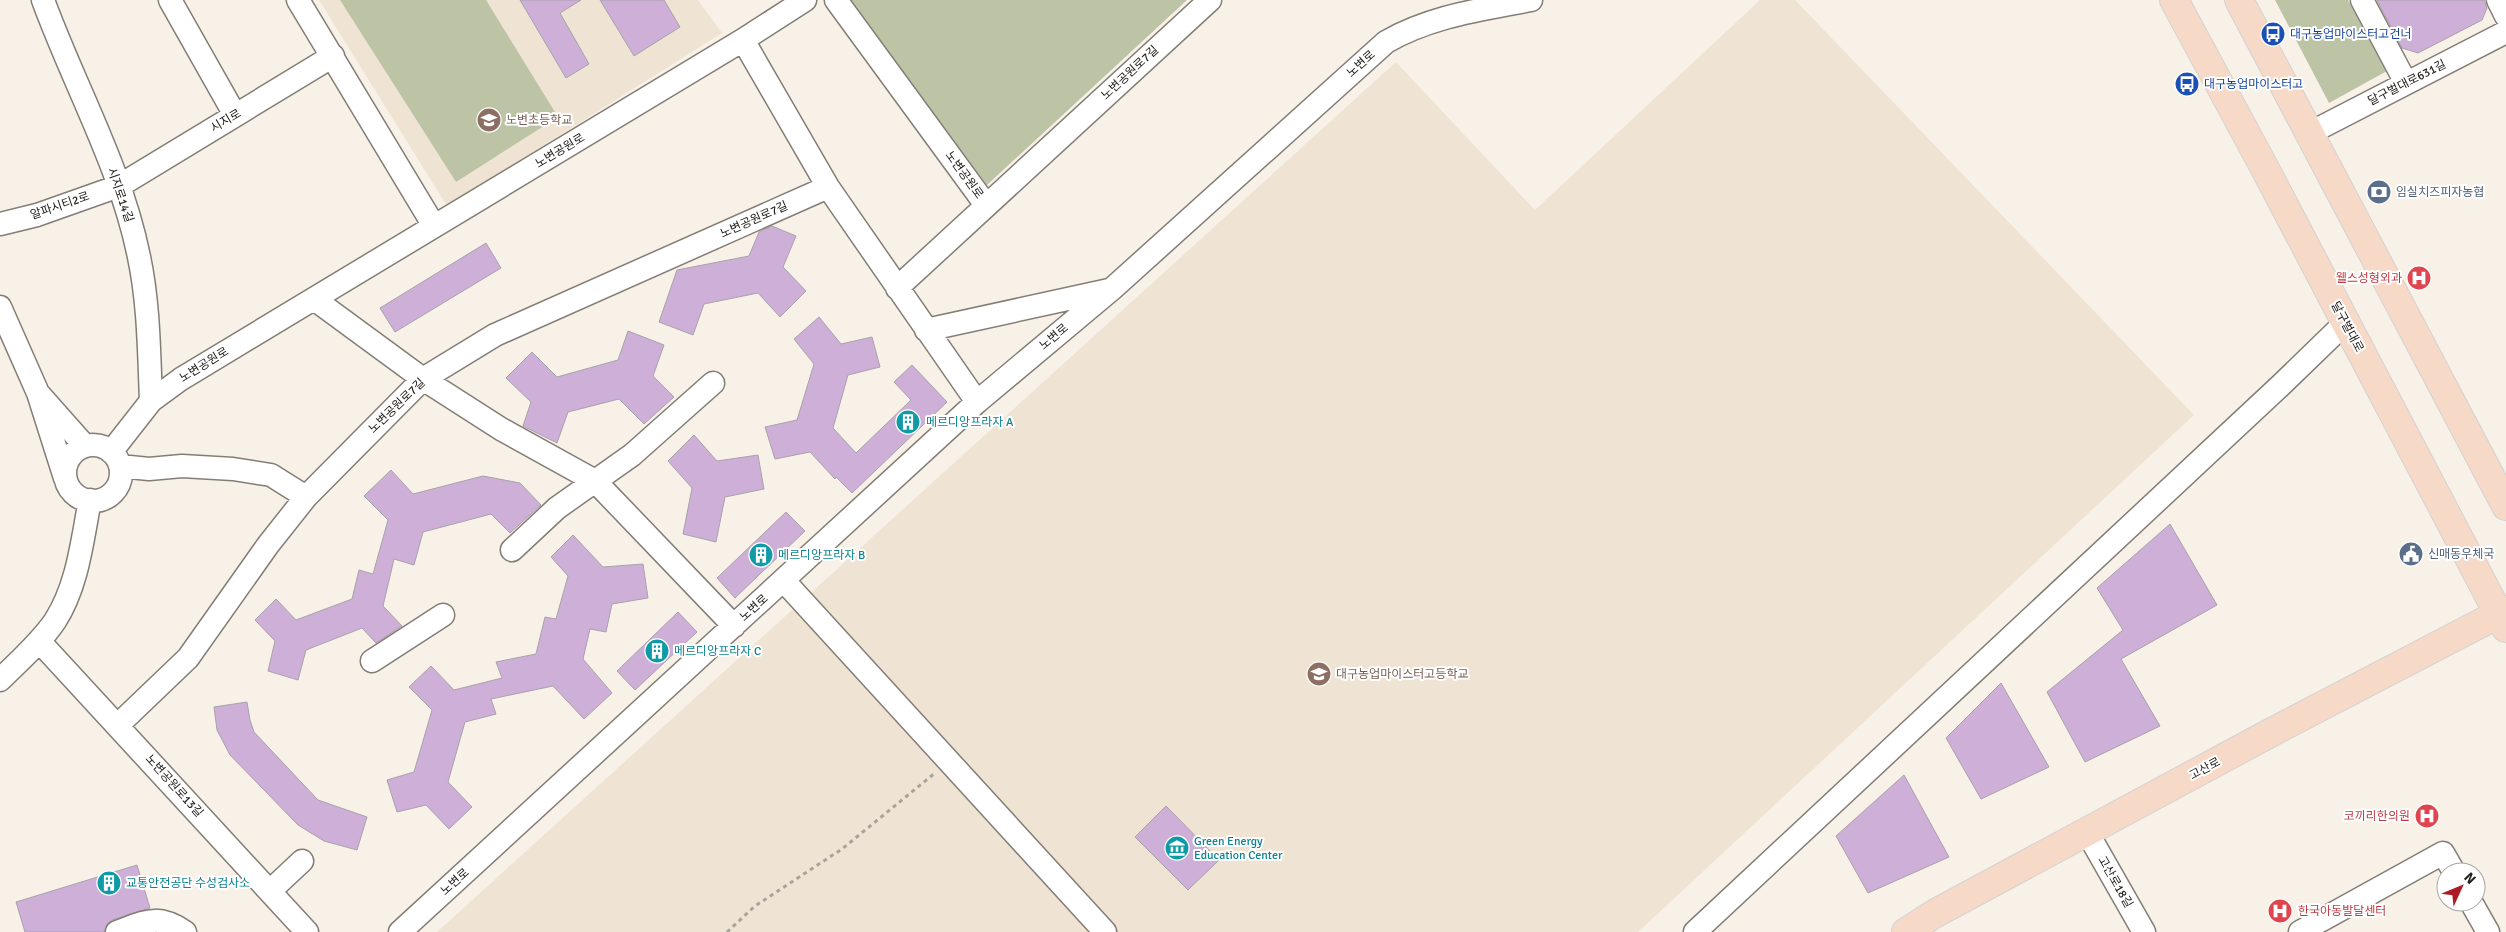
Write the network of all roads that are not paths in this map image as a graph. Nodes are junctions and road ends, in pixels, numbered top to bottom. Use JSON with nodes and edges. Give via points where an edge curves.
{"nodes":[{"id":1,"x":43,"y":0,"type":"edge"},
{"id":2,"x":170,"y":0,"type":"edge"},
{"id":3,"x":298,"y":0,"type":"edge"},
{"id":4,"x":805,"y":0,"type":"edge"},
{"id":5,"x":836,"y":0,"type":"edge"},
{"id":6,"x":1210,"y":0,"type":"edge"},
{"id":7,"x":1531,"y":0,"type":"edge"},
{"id":8,"x":2174,"y":0,"type":"edge"},
{"id":9,"x":2239,"y":0,"type":"edge"},
{"id":10,"x":2362,"y":0,"type":"edge"},
{"id":11,"x":2498,"y":0,"type":"edge"},
{"id":12,"x":2506,"y":16,"type":"edge"},
{"id":13,"x":2506,"y":32,"type":"edge"},
{"id":14,"x":743,"y":40,"type":"junction"},
{"id":15,"x":332,"y":56,"type":"junction"},
{"id":16,"x":2406,"y":83,"type":"junction"},
{"id":17,"x":235,"y":115,"type":"junction"},
{"id":18,"x":2308,"y":134,"type":"junction"},
{"id":19,"x":119,"y":186,"type":"junction"},
{"id":20,"x":828,"y":187,"type":"junction"},
{"id":21,"x":986,"y":205,"type":"junction"},
{"id":22,"x":0,"y":224,"type":"edge"},
{"id":23,"x":434,"y":226,"type":"junction"},
{"id":24,"x":897,"y":288,"type":"junction"},
{"id":25,"x":1112,"y":289,"type":"junction"},
{"id":26,"x":314,"y":299,"type":"junction"},
{"id":27,"x":0,"y":307,"type":"edge"},
{"id":28,"x":2345,"y":323,"type":"junction"},
{"id":29,"x":926,"y":330,"type":"junction"},
{"id":30,"x":423,"y":379,"type":"junction"},
{"id":31,"x":713,"y":383,"type":"dead end"},
{"id":32,"x":38,"y":394,"type":"junction"},
{"id":33,"x":151,"y":401,"type":"junction"},
{"id":34,"x":977,"y":402,"type":"junction"},
{"id":35,"x":85,"y":446,"type":"junction"},
{"id":36,"x":116,"y":459,"type":"junction"},
{"id":37,"x":595,"y":481,"type":"junction"},
{"id":38,"x":68,"y":484,"type":"junction"},
{"id":39,"x":306,"y":497,"type":"junction"},
{"id":40,"x":90,"y":500,"type":"junction"},
{"id":41,"x":2506,"y":506,"type":"edge"},
{"id":42,"x":512,"y":550,"type":"dead end"},
{"id":43,"x":784,"y":581,"type":"junction"},
{"id":44,"x":443,"y":615,"type":"dead end"},
{"id":45,"x":2503,"y":617,"type":"edge"},
{"id":46,"x":734,"y":626,"type":"junction"},
{"id":47,"x":40,"y":641,"type":"junction"},
{"id":48,"x":372,"y":662,"type":"dead end"},
{"id":49,"x":0,"y":680,"type":"edge"},
{"id":50,"x":118,"y":725,"type":"junction"},
{"id":51,"x":2087,"y":832,"type":"junction"},
{"id":52,"x":302,"y":861,"type":"dead end"},
{"id":53,"x":2448,"y":862,"type":"edge"},
{"id":54,"x":270,"y":891,"type":"junction"},
{"id":55,"x":2477,"y":912,"type":"edge"},
{"id":56,"x":117,"y":932,"type":"edge"},
{"id":57,"x":185,"y":932,"type":"edge"},
{"id":58,"x":307,"y":932,"type":"edge"},
{"id":59,"x":400,"y":932,"type":"edge"},
{"id":60,"x":1105,"y":932,"type":"edge"},
{"id":61,"x":1694,"y":932,"type":"edge"},
{"id":62,"x":1906,"y":932,"type":"edge"},
{"id":63,"x":2144,"y":932,"type":"edge"},
{"id":64,"x":2300,"y":932,"type":"edge"},
{"id":65,"x":2488,"y":932,"type":"edge"}],
"edges":[{"from":1,"to":19,"type":"street","name":"시지로14길"},
{"from":2,"to":17,"type":"street"},
{"from":3,"to":15,"type":"street"},
{"from":4,"to":14,"type":"street","name":"노변공원로"},
{"from":5,"to":21,"type":"street","name":"노변공원로"},
{"from":6,"to":21,"type":"street","name":"노변공원로7길"},
{"from":7,"to":25,"type":"street","name":"노변로","via":[[1432,20],[1386,42]]},
{"from":8,"to":28,"type":"main road","name":"달구벌대로"},
{"from":9,"to":18,"type":"main road"},
{"from":10,"to":16,"type":"street"},
{"from":11,"to":12,"type":"street"},
{"from":13,"to":16,"type":"street","name":"달구벌대로631길"},
{"from":14,"to":20,"type":"street"},
{"from":14,"to":23,"type":"street","name":"노변공원로"},
{"from":15,"to":17,"type":"street","name":"시지로"},
{"from":15,"to":23,"type":"street"},
{"from":16,"to":18,"type":"street","name":"달구벌대로631길"},
{"from":17,"to":19,"type":"street","name":"시지로"},
{"from":18,"to":41,"type":"main road"},
{"from":19,"to":22,"type":"street","name":"알파시티2로","via":[[37,215]]},
{"from":19,"to":33,"type":"street","name":"시지로14길","via":[[140,258],[148,326]]},
{"from":20,"to":24,"type":"street"},
{"from":20,"to":30,"type":"street","name":"노변공원로7길","via":[[495,335]]},
{"from":21,"to":24,"type":"street","name":"노변공원로7길"},
{"from":23,"to":26,"type":"street","name":"노변공원로"},
{"from":24,"to":29,"type":"street"},
{"from":25,"to":29,"type":"street","name":"노변로"},
{"from":25,"to":34,"type":"street","name":"노변로"},
{"from":26,"to":30,"type":"street"},
{"from":26,"to":33,"type":"street","name":"노변공원로","via":[[180,379]]},
{"from":27,"to":32,"type":"street"},
{"from":28,"to":45,"type":"main road","name":"달구벌대로"},
{"from":28,"to":61,"type":"street"},
{"from":29,"to":34,"type":"street"},
{"from":30,"to":37,"type":"street","via":[[501,429]]},
{"from":30,"to":39,"type":"street","name":"노변공원로7길"},
{"from":31,"to":37,"type":"street","via":[[632,455]]},
{"from":32,"to":35,"type":"street"},
{"from":32,"to":38,"type":"street"},
{"from":33,"to":36,"type":"street","name":"노변공원로"},
{"from":34,"to":43,"type":"street","name":"노변로"},
{"from":35,"to":36,"type":"street","via":[[94,445]]},
{"from":35,"to":38,"type":"street","via":[[76,450],[66,466]]},
{"from":36,"to":39,"type":"street","via":[[149,469],[182,466],[271,475]]},
{"from":36,"to":40,"type":"street","via":[[121,474],[114,491],[108,497]]},
{"from":37,"to":42,"type":"street","via":[[557,508]]},
{"from":37,"to":46,"type":"street"},
{"from":38,"to":40,"type":"street","via":[[73,492]]},
{"from":39,"to":50,"type":"street","name":"노변공원로7길","via":[[188,658]]},
{"from":40,"to":47,"type":"street","via":[[73,583],[55,621]]},
{"from":43,"to":46,"type":"street","name":"노변로"},
{"from":43,"to":60,"type":"street"},
{"from":44,"to":48,"type":"street"},
{"from":45,"to":51,"type":"main road","name":"고산로","via":[[2281,727]]},
{"from":46,"to":59,"type":"street","name":"노변로"},
{"from":47,"to":49,"type":"street"},
{"from":47,"to":50,"type":"street","name":"노변공원로13길"},
{"from":50,"to":54,"type":"street","name":"노변공원로13길"},
{"from":51,"to":62,"type":"main road","name":"고산로"},
{"from":51,"to":63,"type":"street","name":"고산로18길"},
{"from":52,"to":54,"type":"street"},
{"from":53,"to":64,"type":"street","via":[[2443,853]]},
{"from":54,"to":58,"type":"street","name":"노변공원로13길"},
{"from":55,"to":65,"type":"street"},
{"from":56,"to":57,"type":"street","via":[[154,919]]}]}
